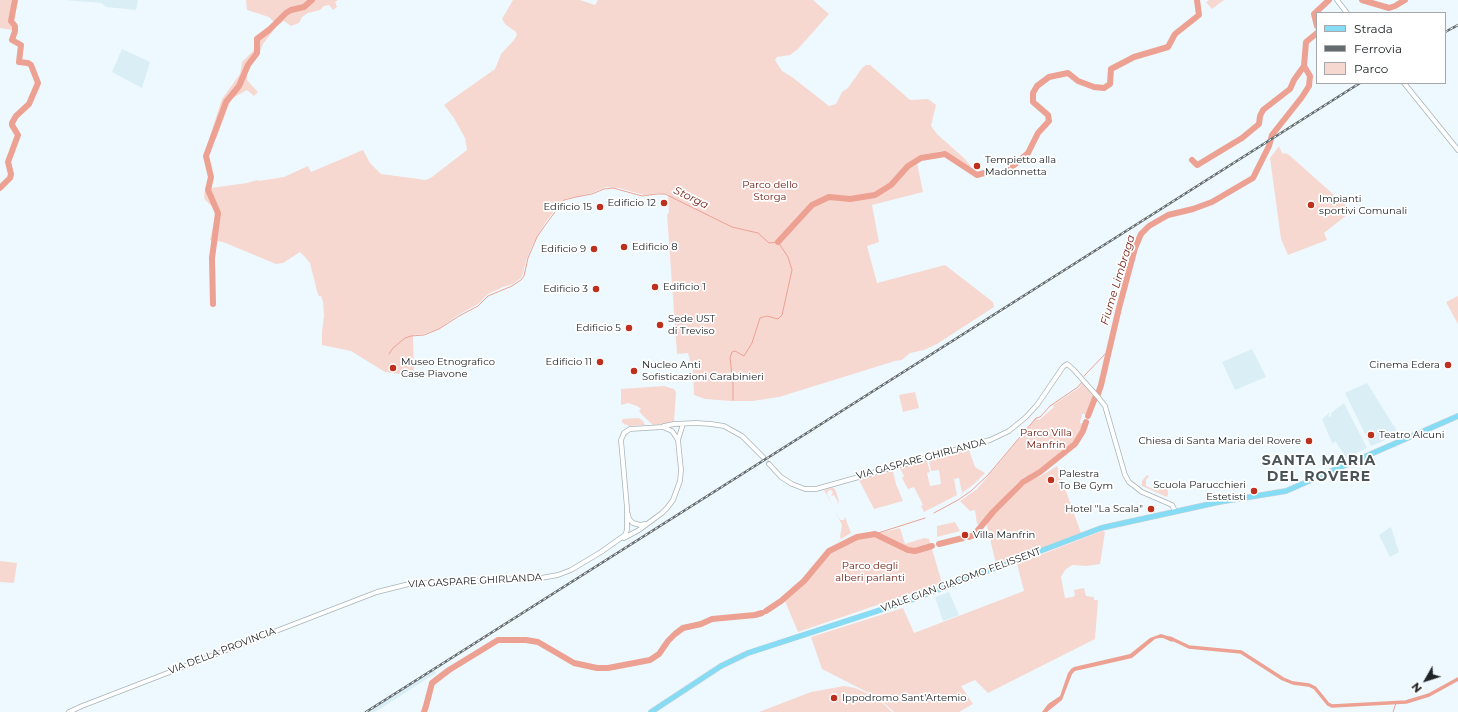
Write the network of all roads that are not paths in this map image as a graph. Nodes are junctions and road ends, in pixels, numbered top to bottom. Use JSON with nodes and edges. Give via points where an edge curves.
{"nodes":[{"id":1,"x":1337,"y":0,"type":"edge"},
{"id":2,"x":1347,"y":12,"type":"edge"},
{"id":3,"x":1405,"y":84,"type":"edge"},
{"id":4,"x":1458,"y":150,"type":"edge"},
{"id":5,"x":1458,"y":416,"type":"edge"},
{"id":6,"x":684,"y":424,"type":"junction"},
{"id":7,"x":663,"y":426,"type":"junction"},
{"id":8,"x":678,"y":440,"type":"junction"},
{"id":9,"x":763,"y":457,"type":"tunnel mouth"},
{"id":10,"x":769,"y":464,"type":"tunnel mouth"},
{"id":11,"x":1166,"y":502,"type":"junction"},
{"id":12,"x":627,"y":508,"type":"junction"},
{"id":13,"x":1175,"y":511,"type":"junction"},
{"id":14,"x":1168,"y":512,"type":"junction"},
{"id":15,"x":652,"y":521,"type":"junction"},
{"id":16,"x":614,"y":543,"type":"junction"},
{"id":17,"x":376,"y":592,"type":"joint"},
{"id":18,"x":69,"y":712,"type":"edge"},
{"id":19,"x":651,"y":712,"type":"edge"}],
"edges":[{"from":1,"to":2,"type":"street"},
{"from":3,"to":4,"type":"street"},
{"from":5,"to":13,"type":"main road","name":"VIALE GIAN GIACOMO FELISSENT","via":[[1286,491]]},
{"from":6,"to":7,"type":"street"},
{"from":6,"to":8,"type":"street","name":"VIA GASPARE GHIRLANDA"},
{"from":6,"to":9,"type":"street","via":[[711,424],[728,428],[742,436]]},
{"from":7,"to":8,"type":"street"},
{"from":7,"to":12,"type":"street","name":"VIA GASPARE GHIRLANDA","via":[[630,429],[622,436]]},
{"from":8,"to":15,"type":"street","name":"VIA GASPARE GHIRLANDA","via":[[680,482],[667,508]]},
{"from":10,"to":11,"type":"street","name":"VIA GASPARE GHIRLANDA","via":[[784,480],[801,488],[812,489],[995,438],[1009,431],[1026,417],[1068,365],[1105,406],[1129,482],[1136,489]]},
{"from":11,"to":13,"type":"street","via":[[1172,505]]},
{"from":11,"to":14,"type":"street"},
{"from":12,"to":15,"type":"street","name":"VIA GASPARE GHIRLANDA","via":[[629,519],[633,523],[640,525]]},
{"from":12,"to":16,"type":"street","name":"VIA GASPARE GHIRLANDA","via":[[627,530],[625,535]]},
{"from":13,"to":14,"type":"main road","name":"VIALE GIAN GIACOMO FELISSENT"},
{"from":14,"to":19,"type":"main road","name":"VIALE GIAN GIACOMO FELISSENT","via":[[1096,529],[911,600],[748,653],[721,666]]},
{"from":15,"to":16,"type":"street","name":"VIA GASPARE GHIRLANDA"},
{"from":16,"to":17,"type":"street","name":"VIA GASPARE GHIRLANDA","via":[[571,570],[550,577],[409,584]]},
{"from":17,"to":18,"type":"street","name":"VIA DELLA PROVINCIA"}]}
